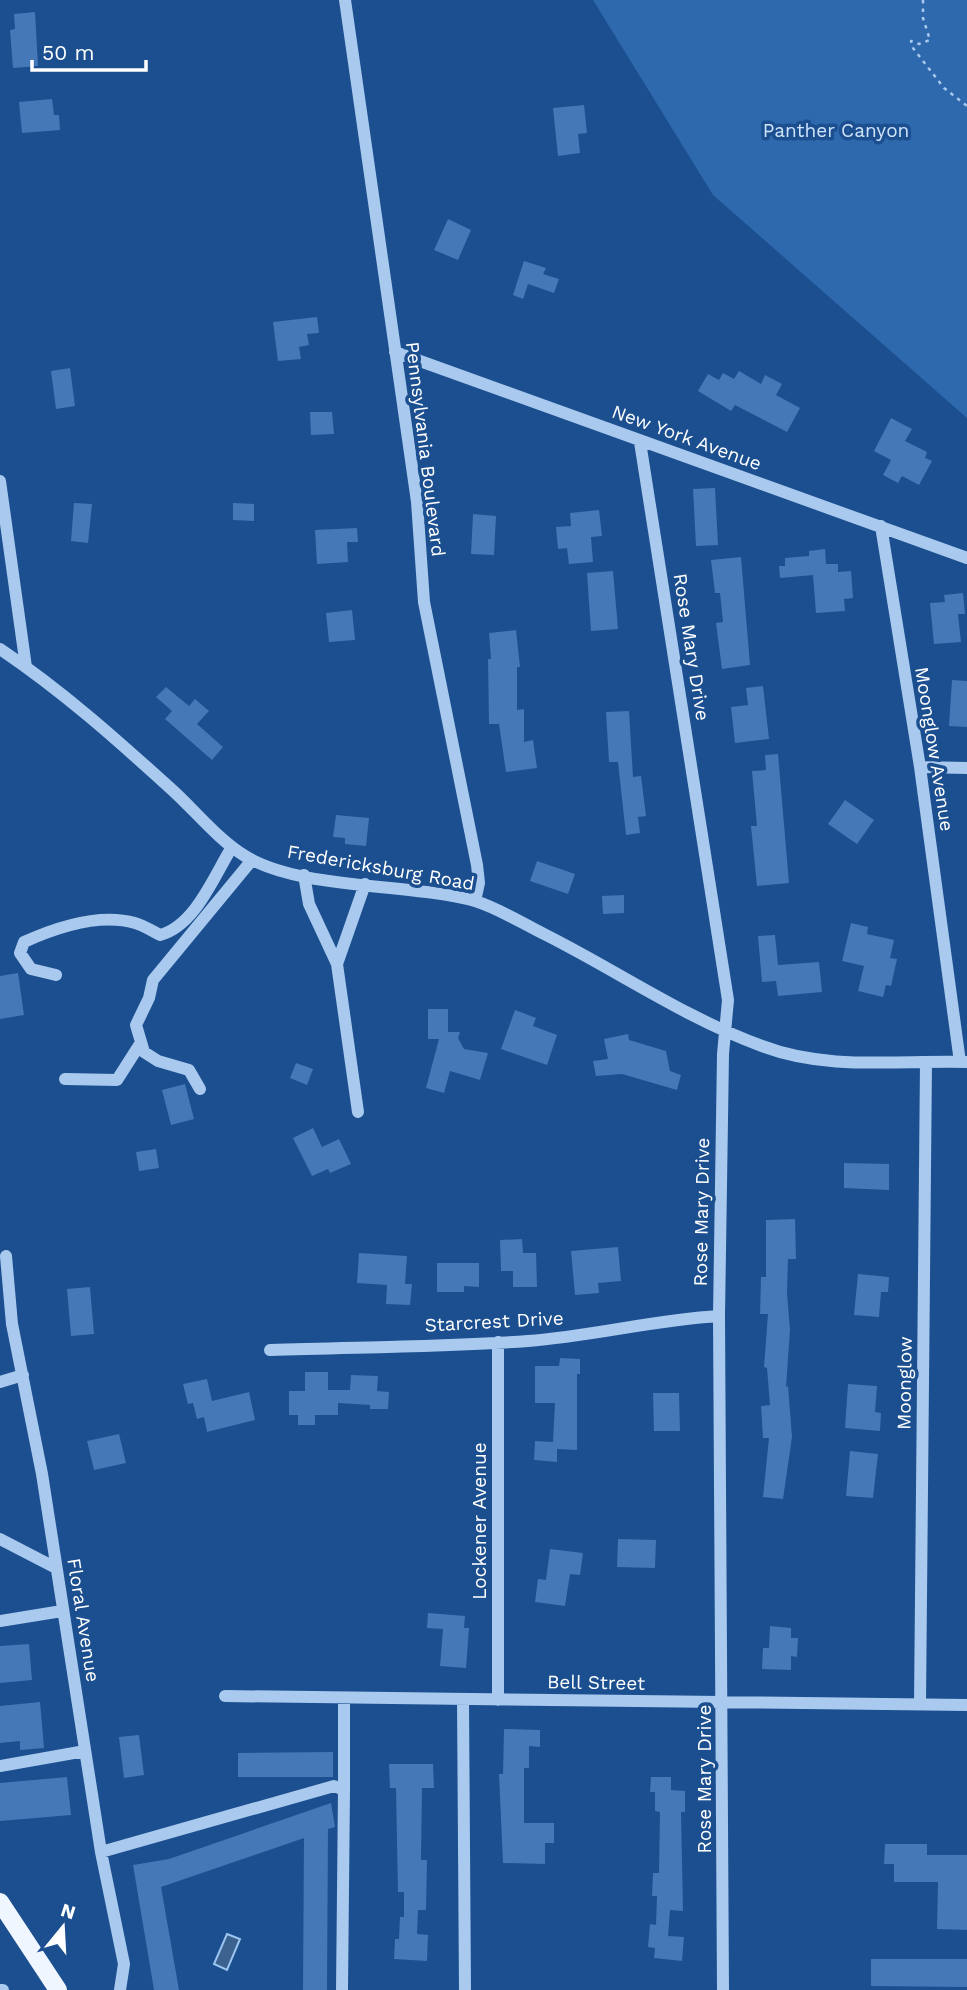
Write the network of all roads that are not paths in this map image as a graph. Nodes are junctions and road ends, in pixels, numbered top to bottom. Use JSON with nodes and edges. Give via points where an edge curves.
{"nodes":[{"id":1,"x":345,"y":0,"type":"edge"},
{"id":2,"x":395,"y":352,"type":"junction"},
{"id":3,"x":640,"y":442,"type":"junction"},
{"id":4,"x":0,"y":481,"type":"edge"},
{"id":5,"x":881,"y":526,"type":"junction"},
{"id":6,"x":967,"y":558,"type":"edge"},
{"id":7,"x":0,"y":649,"type":"edge"},
{"id":8,"x":26,"y":667,"type":"junction"},
{"id":9,"x":920,"y":767,"type":"junction"},
{"id":10,"x":967,"y":768,"type":"edge"},
{"id":11,"x":232,"y":847,"type":"junction"},
{"id":12,"x":252,"y":860,"type":"junction"},
{"id":13,"x":304,"y":875,"type":"junction"},
{"id":14,"x":365,"y":884,"type":"junction"},
{"id":15,"x":475,"y":901,"type":"junction"},
{"id":16,"x":337,"y":964,"type":"junction"},
{"id":17,"x":56,"y":975,"type":"dead end"},
{"id":18,"x":725,"y":1030,"type":"junction"},
{"id":19,"x":139,"y":1044,"type":"junction"},
{"id":20,"x":926,"y":1062,"type":"junction"},
{"id":21,"x":964,"y":1062,"type":"edge"},
{"id":22,"x":65,"y":1079,"type":"dead end"},
{"id":23,"x":200,"y":1088,"type":"dead end"},
{"id":24,"x":358,"y":1112,"type":"dead end"},
{"id":25,"x":6,"y":1256,"type":"dead end"},
{"id":26,"x":719,"y":1316,"type":"junction"},
{"id":27,"x":498,"y":1342,"type":"junction"},
{"id":28,"x":270,"y":1350,"type":"dead end"},
{"id":29,"x":23,"y":1376,"type":"junction"},
{"id":30,"x":0,"y":1382,"type":"edge"},
{"id":31,"x":0,"y":1539,"type":"edge"},
{"id":32,"x":56,"y":1568,"type":"junction"},
{"id":33,"x":62,"y":1611,"type":"junction"},
{"id":34,"x":0,"y":1620,"type":"edge"},
{"id":35,"x":225,"y":1696,"type":"dead end"},
{"id":36,"x":344,"y":1698,"type":"junction"},
{"id":37,"x":463,"y":1700,"type":"junction"},
{"id":38,"x":498,"y":1700,"type":"junction"},
{"id":39,"x":723,"y":1703,"type":"junction"},
{"id":40,"x":920,"y":1704,"type":"junction"},
{"id":41,"x":967,"y":1705,"type":"edge"},
{"id":42,"x":85,"y":1751,"type":"junction"},
{"id":43,"x":0,"y":1766,"type":"edge"},
{"id":44,"x":344,"y":1790,"type":"junction"},
{"id":45,"x":101,"y":1852,"type":"junction"},
{"id":46,"x":0,"y":1902,"type":"edge"},
{"id":47,"x":58,"y":1990,"type":"edge"},
{"id":48,"x":120,"y":1990,"type":"edge"},
{"id":49,"x":342,"y":1990,"type":"edge"},
{"id":50,"x":465,"y":1990,"type":"edge"},
{"id":51,"x":723,"y":1990,"type":"edge"}],
"edges":[{"from":1,"to":2,"type":"street","name":"Pennsylvania Boulevard"},
{"from":2,"to":3,"type":"street","name":"New York Avenue"},
{"from":2,"to":15,"type":"street","name":"Pennsylvania Boulevard","via":[[417,502],[424,602],[478,874]]},
{"from":3,"to":5,"type":"street","name":"New York Avenue"},
{"from":3,"to":18,"type":"street","name":"Rose Mary Drive","via":[[728,1000]]},
{"from":4,"to":8,"type":"street"},
{"from":5,"to":6,"type":"street","name":"New York Avenue"},
{"from":5,"to":9,"type":"street","name":"Moonglow Avenue"},
{"from":7,"to":8,"type":"street","name":"Fredericksburg Road"},
{"from":8,"to":11,"type":"street","name":"Fredericksburg Road","via":[[124,745]]},
{"from":9,"to":10,"type":"street"},
{"from":9,"to":21,"type":"street","name":"Moonglow Avenue"},
{"from":11,"to":12,"type":"street","name":"Fredericksburg Road"},
{"from":11,"to":17,"type":"street","via":[[184,921],[170,932],[160,935],[135,923],[102,920],[46,932],[24,942],[19,953],[31,969]]},
{"from":12,"to":13,"type":"street","name":"Fredericksburg Road"},
{"from":12,"to":19,"type":"street","via":[[153,980],[136,1025]]},
{"from":13,"to":14,"type":"street","name":"Fredericksburg Road"},
{"from":13,"to":16,"type":"street","via":[[309,904]]},
{"from":14,"to":15,"type":"street","name":"Fredericksburg Road"},
{"from":14,"to":16,"type":"street"},
{"from":15,"to":18,"type":"street","name":"Fredericksburg Road"},
{"from":16,"to":24,"type":"street"},
{"from":18,"to":20,"type":"street","name":"Fredericksburg Road","via":[[797,1056],[884,1064]]},
{"from":18,"to":26,"type":"street","name":"Rose Mary Drive"},
{"from":19,"to":22,"type":"street","via":[[117,1080]]},
{"from":19,"to":23,"type":"street","via":[[158,1061],[189,1070]]},
{"from":20,"to":21,"type":"street","name":"Fredericksburg Road"},
{"from":20,"to":40,"type":"street","name":"Moonglow"},
{"from":25,"to":29,"type":"street","name":"Floral Avenue","via":[[12,1324]]},
{"from":26,"to":27,"type":"street","name":"Starcrest Drive"},
{"from":26,"to":39,"type":"street","name":"Rose Mary Drive"},
{"from":27,"to":28,"type":"street","name":"Starcrest Drive"},
{"from":27,"to":38,"type":"street","name":"Lockener Avenue"},
{"from":29,"to":30,"type":"street"},
{"from":29,"to":32,"type":"street","name":"Floral Avenue"},
{"from":31,"to":32,"type":"street"},
{"from":32,"to":33,"type":"street","name":"Floral Avenue"},
{"from":33,"to":34,"type":"street"},
{"from":33,"to":42,"type":"street","name":"Floral Avenue"},
{"from":35,"to":36,"type":"street","name":"Bell Street"},
{"from":36,"to":37,"type":"street","name":"Bell Street"},
{"from":36,"to":44,"type":"street"},
{"from":37,"to":38,"type":"street","name":"Bell Street"},
{"from":37,"to":50,"type":"street"},
{"from":38,"to":39,"type":"street","name":"Bell Street"},
{"from":39,"to":40,"type":"street","name":"Bell Street"},
{"from":39,"to":51,"type":"street","name":"Rose Mary Drive"},
{"from":40,"to":41,"type":"street","name":"Bell Street"},
{"from":42,"to":43,"type":"street"},
{"from":42,"to":45,"type":"street","name":"Floral Avenue"},
{"from":44,"to":45,"type":"street","via":[[334,1786]]},
{"from":44,"to":49,"type":"street"},
{"from":45,"to":48,"type":"street","name":"Floral Avenue","via":[[124,1964]]},
{"from":46,"to":47,"type":"main road"}]}
